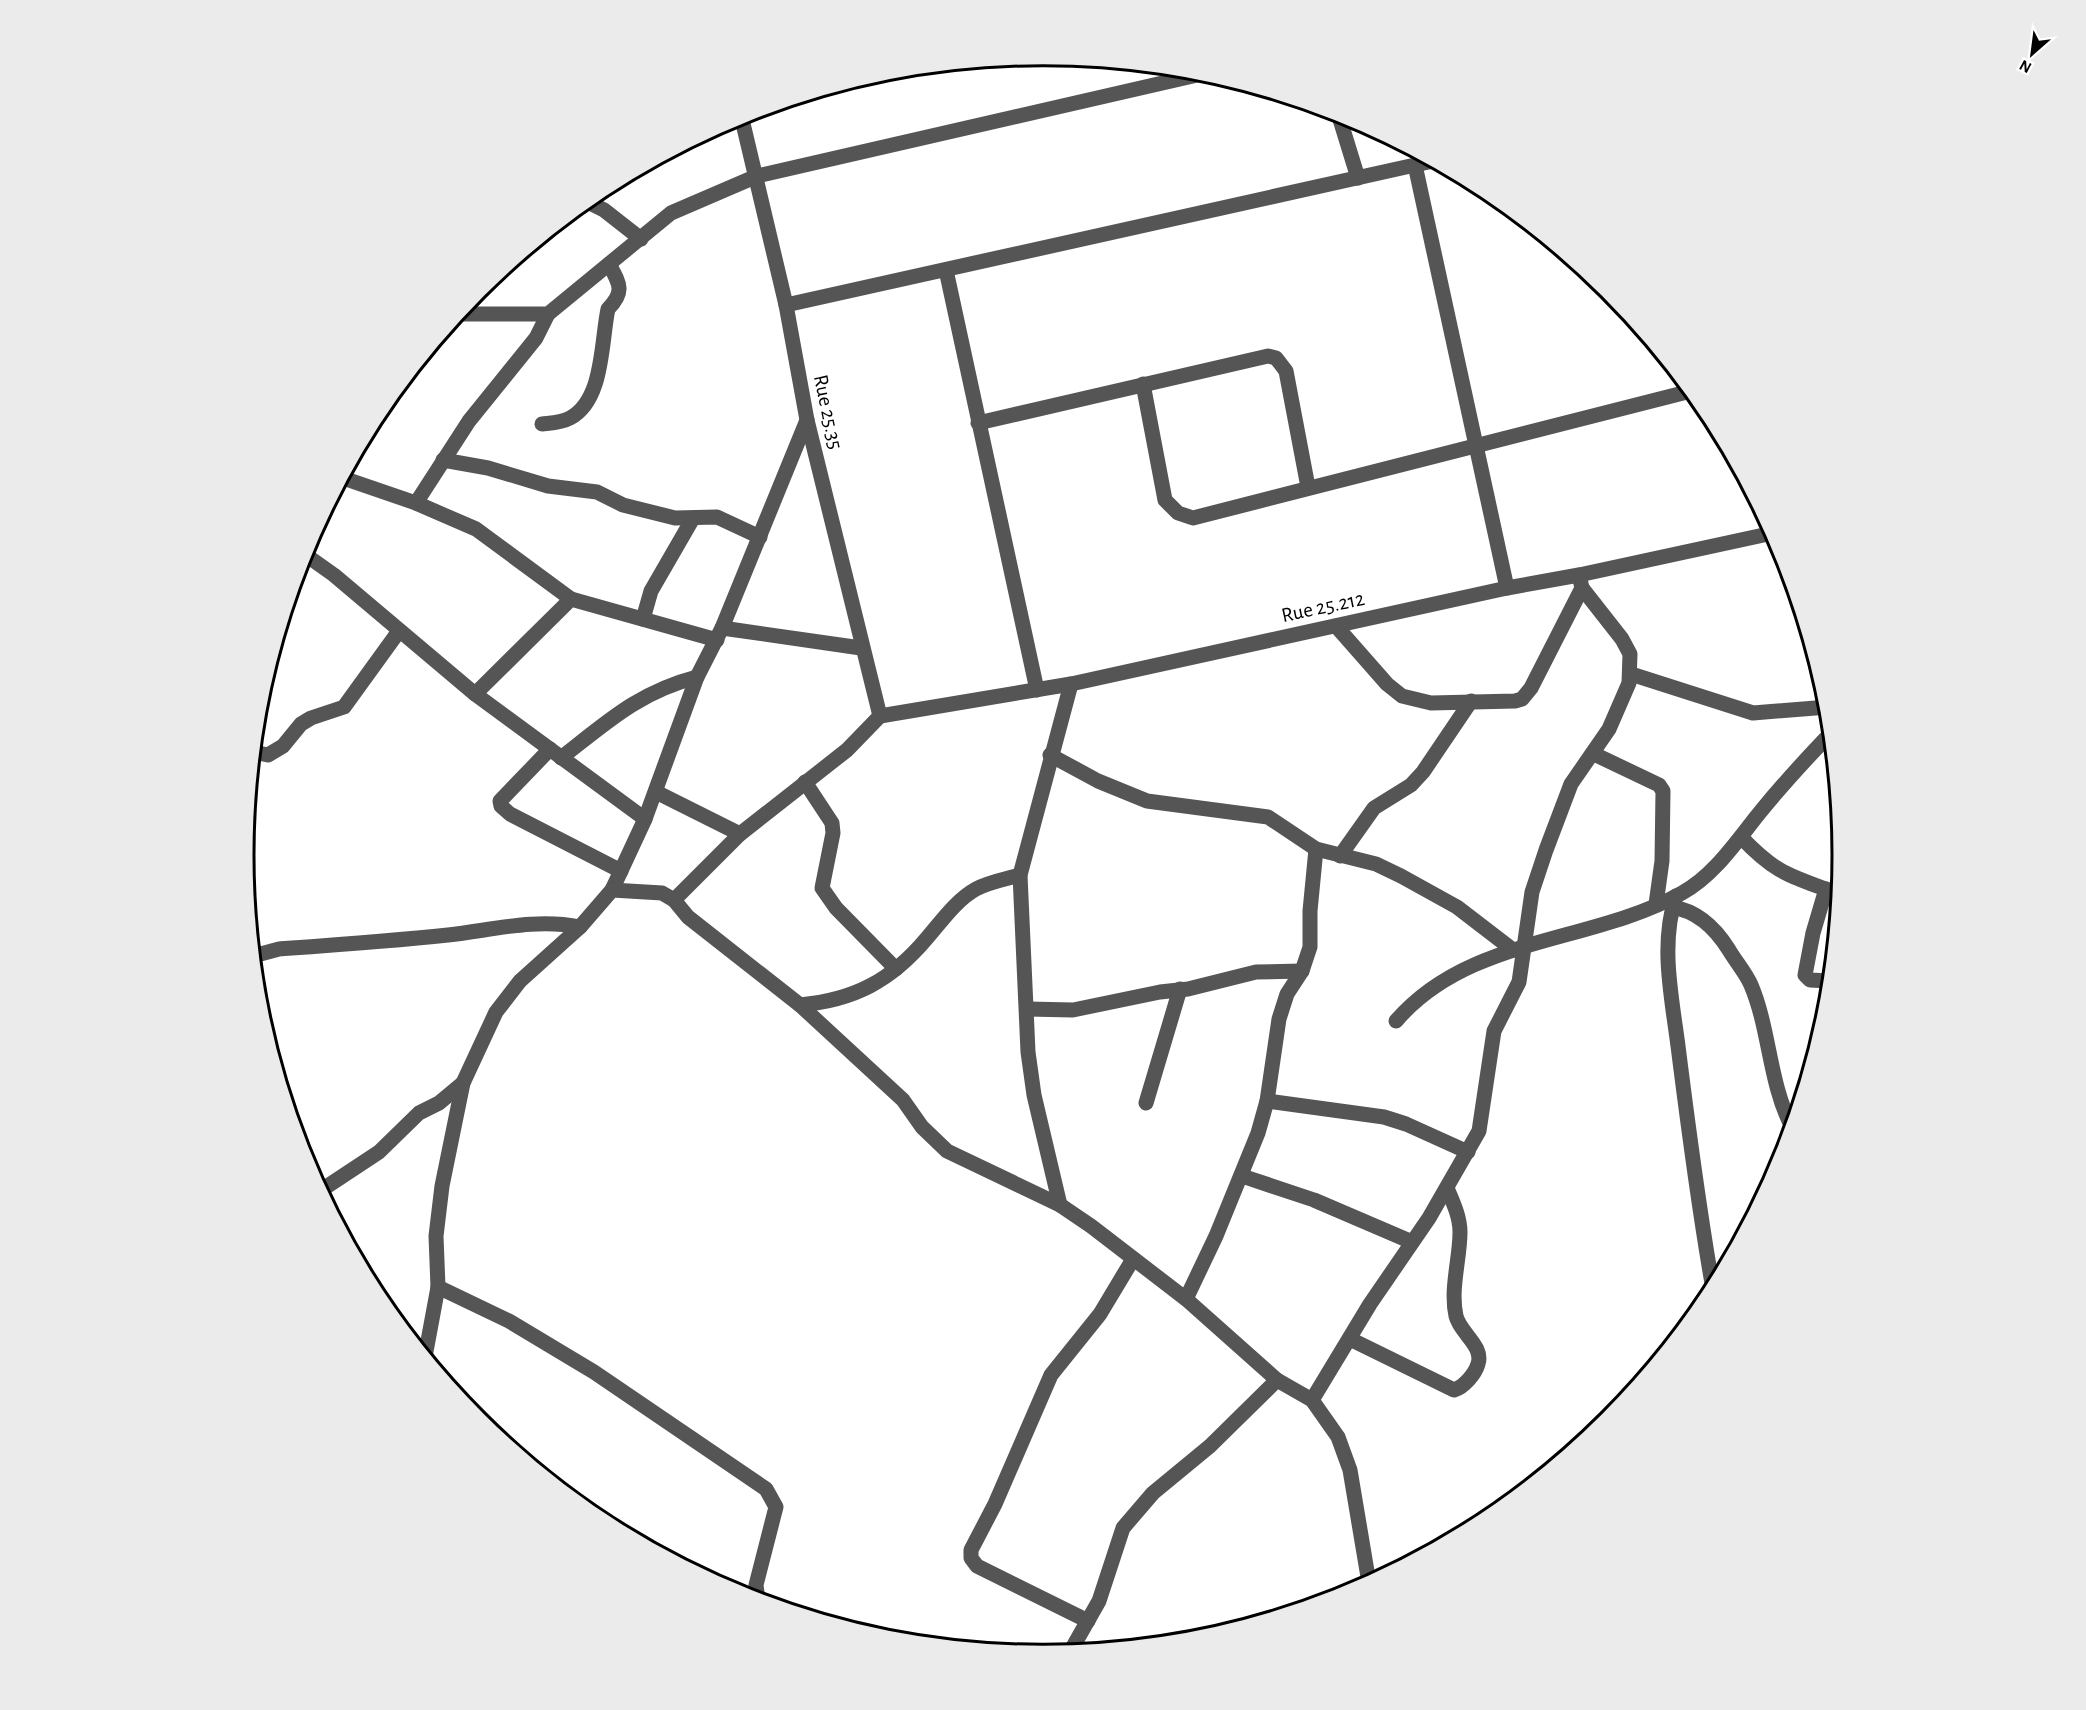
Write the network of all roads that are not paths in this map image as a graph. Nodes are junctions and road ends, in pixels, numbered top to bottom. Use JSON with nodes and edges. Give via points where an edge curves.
{"nodes":[{"id":1,"x":1182,"y":79,"type":"edge"},
{"id":2,"x":744,"y":125,"type":"edge"},
{"id":3,"x":1342,"y":125,"type":"edge"},
{"id":4,"x":1422,"y":163,"type":"edge"},
{"id":5,"x":1415,"y":165,"type":"junction"},
{"id":6,"x":757,"y":176,"type":"junction"},
{"id":7,"x":1358,"y":178,"type":"junction"},
{"id":8,"x":596,"y":206,"type":"edge"},
{"id":9,"x":641,"y":239,"type":"junction"},
{"id":10,"x":609,"y":264,"type":"junction"},
{"id":11,"x":946,"y":270,"type":"junction"},
{"id":12,"x":786,"y":305,"type":"junction"},
{"id":13,"x":469,"y":314,"type":"edge"},
{"id":14,"x":548,"y":314,"type":"junction"},
{"id":15,"x":1143,"y":384,"type":"junction"},
{"id":16,"x":1682,"y":393,"type":"edge"},
{"id":17,"x":807,"y":420,"type":"junction"},
{"id":18,"x":978,"y":423,"type":"junction"},
{"id":19,"x":542,"y":424,"type":"dead end"},
{"id":20,"x":1475,"y":447,"type":"junction"},
{"id":21,"x":443,"y":460,"type":"junction"},
{"id":22,"x":349,"y":480,"type":"edge"},
{"id":23,"x":1308,"y":488,"type":"junction"},
{"id":24,"x":416,"y":503,"type":"junction"},
{"id":25,"x":692,"y":520,"type":"junction"},
{"id":26,"x":1764,"y":535,"type":"edge"},
{"id":27,"x":760,"y":537,"type":"junction"},
{"id":28,"x":312,"y":559,"type":"edge"},
{"id":29,"x":1580,"y":581,"type":"junction"},
{"id":30,"x":1507,"y":588,"type":"junction"},
{"id":31,"x":571,"y":599,"type":"junction"},
{"id":32,"x":643,"y":619,"type":"junction"},
{"id":33,"x":1336,"y":626,"type":"junction"},
{"id":34,"x":399,"y":631,"type":"junction"},
{"id":35,"x":720,"y":634,"type":"junction"},
{"id":36,"x":861,"y":648,"type":"junction"},
{"id":37,"x":1631,"y":675,"type":"junction"},
{"id":38,"x":697,"y":677,"type":"junction"},
{"id":39,"x":1071,"y":684,"type":"junction"},
{"id":40,"x":1037,"y":690,"type":"junction"},
{"id":41,"x":475,"y":694,"type":"junction"},
{"id":42,"x":1471,"y":701,"type":"junction"},
{"id":43,"x":1818,"y":708,"type":"edge"},
{"id":44,"x":880,"y":716,"type":"junction"},
{"id":45,"x":1823,"y":742,"type":"edge"},
{"id":46,"x":261,"y":753,"type":"edge"},
{"id":47,"x":556,"y":753,"type":"junction"},
{"id":48,"x":1594,"y":754,"type":"junction"},
{"id":49,"x":1050,"y":755,"type":"junction"},
{"id":50,"x":805,"y":782,"type":"junction"},
{"id":51,"x":656,"y":792,"type":"junction"},
{"id":52,"x":645,"y":819,"type":"junction"},
{"id":53,"x":740,"y":834,"type":"junction"},
{"id":54,"x":1741,"y":837,"type":"junction"},
{"id":55,"x":1316,"y":849,"type":"junction"},
{"id":56,"x":1340,"y":856,"type":"junction"},
{"id":57,"x":621,"y":871,"type":"junction"},
{"id":58,"x":1020,"y":875,"type":"junction"},
{"id":59,"x":612,"y":890,"type":"junction"},
{"id":60,"x":1831,"y":891,"type":"edge"},
{"id":61,"x":1830,"y":894,"type":"edge"},
{"id":62,"x":674,"y":900,"type":"junction"},
{"id":63,"x":1674,"y":902,"type":"junction"},
{"id":64,"x":1656,"y":904,"type":"junction"},
{"id":65,"x":580,"y":927,"type":"junction"},
{"id":66,"x":1518,"y":948,"type":"junction"},
{"id":67,"x":261,"y":954,"type":"edge"},
{"id":68,"x":896,"y":969,"type":"junction"},
{"id":69,"x":1302,"y":971,"type":"junction"},
{"id":70,"x":1821,"y":981,"type":"edge"},
{"id":71,"x":1180,"y":989,"type":"junction"},
{"id":72,"x":800,"y":1005,"type":"junction"},
{"id":73,"x":1027,"y":1009,"type":"junction"},
{"id":74,"x":1396,"y":1021,"type":"dead end"},
{"id":75,"x":463,"y":1083,"type":"junction"},
{"id":76,"x":1267,"y":1101,"type":"junction"},
{"id":77,"x":1146,"y":1103,"type":"dead end"},
{"id":78,"x":1787,"y":1116,"type":"edge"},
{"id":79,"x":1468,"y":1152,"type":"junction"},
{"id":80,"x":1242,"y":1176,"type":"junction"},
{"id":81,"x":327,"y":1186,"type":"edge"},
{"id":82,"x":1447,"y":1188,"type":"junction"},
{"id":83,"x":1060,"y":1205,"type":"junction"},
{"id":84,"x":1412,"y":1242,"type":"junction"},
{"id":85,"x":1133,"y":1259,"type":"junction"},
{"id":86,"x":1710,"y":1275,"type":"edge"},
{"id":87,"x":438,"y":1287,"type":"junction"},
{"id":88,"x":1186,"y":1299,"type":"junction"},
{"id":89,"x":1350,"y":1339,"type":"junction"},
{"id":90,"x":427,"y":1347,"type":"edge"},
{"id":91,"x":1277,"y":1380,"type":"junction"},
{"id":92,"x":1312,"y":1400,"type":"junction"},
{"id":93,"x":1368,"y":1574,"type":"edge"},
{"id":94,"x":757,"y":1590,"type":"edge"},
{"id":95,"x":1088,"y":1621,"type":"junction"},
{"id":96,"x":1075,"y":1643,"type":"edge"}],
"edges":[{"from":1,"to":6,"type":"street"},
{"from":2,"to":6,"type":"street","name":"Rue 25.35"},
{"from":3,"to":7,"type":"street"},
{"from":4,"to":5,"type":"street"},
{"from":5,"to":7,"type":"street"},
{"from":5,"to":20,"type":"street"},
{"from":6,"to":9,"type":"street","via":[[671,213]]},
{"from":6,"to":12,"type":"street","name":"Rue 25.35"},
{"from":7,"to":11,"type":"street"},
{"from":8,"to":9,"type":"street"},
{"from":9,"to":10,"type":"street"},
{"from":10,"to":14,"type":"street"},
{"from":10,"to":19,"type":"street","via":[[620,292],[608,309],[602,366],[596,381],[572,418]]},
{"from":11,"to":12,"type":"street"},
{"from":11,"to":18,"type":"street"},
{"from":12,"to":17,"type":"street","name":"Rue 25.35"},
{"from":13,"to":14,"type":"street"},
{"from":14,"to":21,"type":"street","via":[[536,338]]},
{"from":15,"to":18,"type":"street"},
{"from":15,"to":23,"type":"street","via":[[1258,358],[1276,358],[1286,371]]},
{"from":15,"to":23,"type":"street","via":[[1165,500],[1178,513],[1205,518]]},
{"from":16,"to":20,"type":"street"},
{"from":17,"to":27,"type":"street"},
{"from":17,"to":36,"type":"street","name":"Rue 25.35"},
{"from":18,"to":40,"type":"street"},
{"from":20,"to":23,"type":"street"},
{"from":20,"to":30,"type":"street"},
{"from":21,"to":24,"type":"street"},
{"from":21,"to":25,"type":"street","via":[[488,468],[548,486],[597,492],[623,505]]},
{"from":22,"to":24,"type":"street"},
{"from":24,"to":31,"type":"street","via":[[476,529]]},
{"from":25,"to":27,"type":"street","via":[[717,516]]},
{"from":25,"to":32,"type":"street","via":[[651,591]]},
{"from":26,"to":29,"type":"street","name":"Rue 25.212"},
{"from":27,"to":35,"type":"street"},
{"from":28,"to":34,"type":"street"},
{"from":29,"to":30,"type":"street","name":"Rue 25.212"},
{"from":29,"to":37,"type":"street","via":[[1622,639],[1630,654]]},
{"from":29,"to":42,"type":"street","via":[[1526,696],[1515,701]]},
{"from":30,"to":33,"type":"street","name":"Rue 25.212"},
{"from":31,"to":32,"type":"street"},
{"from":31,"to":41,"type":"street"},
{"from":32,"to":35,"type":"street"},
{"from":33,"to":39,"type":"street","name":"Rue 25.212"},
{"from":33,"to":42,"type":"street","via":[[1402,696],[1431,703]]},
{"from":34,"to":41,"type":"street"},
{"from":34,"to":46,"type":"street","via":[[344,707],[311,717],[276,751]]},
{"from":35,"to":36,"type":"street"},
{"from":35,"to":38,"type":"street"},
{"from":36,"to":44,"type":"street","name":"Rue 25.35"},
{"from":37,"to":43,"type":"street","via":[[1753,713]]},
{"from":37,"to":48,"type":"street","via":[[1621,705]]},
{"from":38,"to":47,"type":"street","via":[[657,689]]},
{"from":38,"to":51,"type":"street"},
{"from":39,"to":40,"type":"street","name":"Rue 25.212"},
{"from":39,"to":49,"type":"street"},
{"from":40,"to":44,"type":"street","name":"Rue 25.212"},
{"from":41,"to":47,"type":"street"},
{"from":42,"to":56,"type":"street","via":[[1423,772],[1411,785],[1374,808]]},
{"from":44,"to":50,"type":"street","via":[[847,750]]},
{"from":45,"to":54,"type":"street"},
{"from":47,"to":52,"type":"street"},
{"from":47,"to":57,"type":"street","via":[[500,801],[501,806]]},
{"from":48,"to":64,"type":"street","via":[[1659,785],[1663,791],[1662,861]]},
{"from":48,"to":66,"type":"street","via":[[1571,784],[1562,806],[1532,891]]},
{"from":49,"to":55,"type":"street","via":[[1147,801],[1268,817]]},
{"from":49,"to":58,"type":"street"},
{"from":50,"to":53,"type":"street"},
{"from":50,"to":68,"type":"street","via":[[832,823],[822,888],[836,908]]},
{"from":51,"to":52,"type":"street"},
{"from":51,"to":53,"type":"street"},
{"from":52,"to":57,"type":"street"},
{"from":53,"to":62,"type":"street"},
{"from":54,"to":60,"type":"street","via":[[1775,869]]},
{"from":54,"to":63,"type":"street"},
{"from":55,"to":56,"type":"street"},
{"from":55,"to":69,"type":"street","via":[[1310,947]]},
{"from":56,"to":66,"type":"street","via":[[1376,864],[1401,876]]},
{"from":57,"to":59,"type":"street"},
{"from":58,"to":68,"type":"street","via":[[975,890]]},
{"from":58,"to":73,"type":"street"},
{"from":59,"to":62,"type":"street","via":[[662,893]]},
{"from":59,"to":65,"type":"street"},
{"from":61,"to":70,"type":"street","via":[[1813,933],[1805,975],[1810,980]]},
{"from":62,"to":72,"type":"street","via":[[688,917]]},
{"from":63,"to":64,"type":"street"},
{"from":63,"to":78,"type":"street","via":[[1721,936],[1751,985]]},
{"from":63,"to":86,"type":"street","via":[[1668,927],[1669,971],[1695,1188]]},
{"from":64,"to":66,"type":"street","via":[[1598,926]]},
{"from":65,"to":67,"type":"street","via":[[532,923],[279,949]]},
{"from":65,"to":75,"type":"street","via":[[520,981],[496,1012]]},
{"from":66,"to":74,"type":"street","via":[[1455,972],[1420,996]]},
{"from":66,"to":79,"type":"street","via":[[1523,962],[1519,982],[1494,1031],[1482,1120]]},
{"from":68,"to":72,"type":"street","via":[[872,987],[845,998]]},
{"from":69,"to":71,"type":"street","via":[[1256,972]]},
{"from":69,"to":76,"type":"street","via":[[1287,994],[1279,1019]]},
{"from":71,"to":73,"type":"street","via":[[1073,1010]]},
{"from":71,"to":77,"type":"street"},
{"from":72,"to":83,"type":"street","via":[[903,1100],[934,1141],[947,1151]]},
{"from":73,"to":83,"type":"street","via":[[1034,1095]]},
{"from":75,"to":81,"type":"street","via":[[439,1103],[419,1113],[378,1152]]},
{"from":75,"to":87,"type":"street","via":[[442,1186],[436,1236]]},
{"from":76,"to":79,"type":"street","via":[[1384,1117]]},
{"from":76,"to":80,"type":"street"},
{"from":79,"to":82,"type":"street"},
{"from":80,"to":84,"type":"street","via":[[1314,1200]]},
{"from":80,"to":88,"type":"street"},
{"from":82,"to":84,"type":"street"},
{"from":82,"to":89,"type":"street","via":[[1460,1232],[1455,1314],[1463,1333],[1477,1350],[1476,1369],[1454,1390]]},
{"from":83,"to":85,"type":"street"},
{"from":84,"to":89,"type":"street"},
{"from":85,"to":88,"type":"street"},
{"from":85,"to":95,"type":"street","via":[[1100,1314],[1051,1376],[971,1550],[977,1566]]},
{"from":87,"to":90,"type":"street"},
{"from":87,"to":94,"type":"street","via":[[509,1321],[594,1372],[766,1489],[776,1507]]},
{"from":88,"to":91,"type":"street"},
{"from":89,"to":92,"type":"street"},
{"from":91,"to":92,"type":"street"},
{"from":91,"to":95,"type":"street","via":[[1137,1511],[1119,1537],[1099,1601]]},
{"from":92,"to":93,"type":"street","via":[[1338,1437],[1350,1470]]},
{"from":95,"to":96,"type":"street"}]}
